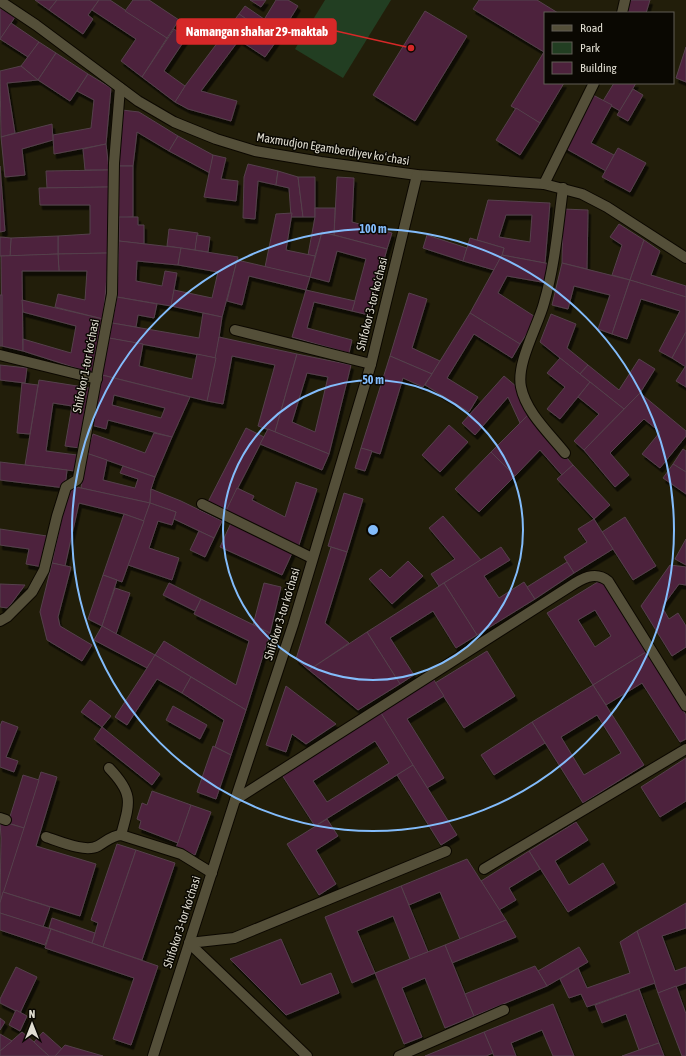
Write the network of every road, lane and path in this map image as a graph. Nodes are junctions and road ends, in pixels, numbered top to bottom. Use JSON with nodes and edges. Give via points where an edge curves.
{"nodes":[{"id":1,"x":626,"y":0,"type":"edge"},
{"id":2,"x":0,"y":1,"type":"edge"},
{"id":3,"x":622,"y":12,"type":"edge"},
{"id":4,"x":594,"y":84,"type":"edge"},
{"id":5,"x":120,"y":88,"type":"junction"},
{"id":6,"x":418,"y":175,"type":"junction"},
{"id":7,"x":544,"y":184,"type":"junction"},
{"id":8,"x":563,"y":188,"type":"junction"},
{"id":9,"x":686,"y":258,"type":"edge"},
{"id":10,"x":235,"y":330,"type":"dead end"},
{"id":11,"x":0,"y":355,"type":"edge"},
{"id":12,"x":371,"y":364,"type":"junction"},
{"id":13,"x":97,"y":379,"type":"junction"},
{"id":14,"x":565,"y":453,"type":"dead end"},
{"id":15,"x":202,"y":504,"type":"dead end"},
{"id":16,"x":312,"y":558,"type":"junction"},
{"id":17,"x":0,"y":621,"type":"edge"},
{"id":18,"x":686,"y":706,"type":"edge"},
{"id":19,"x":686,"y":749,"type":"edge"},
{"id":20,"x":109,"y":768,"type":"dead end"},
{"id":21,"x":235,"y":800,"type":"junction"},
{"id":22,"x":121,"y":835,"type":"junction"},
{"id":23,"x":46,"y":837,"type":"dead end"},
{"id":24,"x":446,"y":851,"type":"dead end"},
{"id":25,"x":484,"y":870,"type":"dead end"},
{"id":26,"x":212,"y":873,"type":"junction"},
{"id":27,"x":189,"y":943,"type":"junction"},
{"id":28,"x":504,"y":1010,"type":"dead end"},
{"id":29,"x":153,"y":1056,"type":"edge"},
{"id":30,"x":307,"y":1056,"type":"edge"},
{"id":31,"x":399,"y":1056,"type":"edge"}],
"edges":[{"from":1,"to":3,"type":"street"},
{"from":2,"to":5,"type":"street","name":"Maxmudjon Egamberdiyev koʻchasi"},
{"from":4,"to":7,"type":"street"},
{"from":5,"to":6,"type":"street","name":"Maxmudjon Egamberdiyev koʻchasi","via":[[174,122],[255,151]]},
{"from":5,"to":13,"type":"street","name":"Shifokor 1-tor koʼchasi","via":[[114,163],[112,294]]},
{"from":6,"to":7,"type":"street","name":"Maxmudjon Egamberdiyev koʻchasi"},
{"from":6,"to":12,"type":"street","name":"Shifokor 3-tor koʼchasi"},
{"from":7,"to":8,"type":"street","name":"Maxmudjon Egamberdiyev koʻchasi"},
{"from":8,"to":9,"type":"street","name":"Maxmudjon Egamberdiyev koʻchasi","via":[[582,194],[607,207]]},
{"from":8,"to":14,"type":"street","via":[[554,263],[544,303],[523,363],[520,386],[532,413]]},
{"from":10,"to":12,"type":"street"},
{"from":11,"to":13,"type":"street"},
{"from":12,"to":16,"type":"street","name":"Shifokor 3-tor koʼchasi"},
{"from":13,"to":17,"type":"street","name":"Shifokor 1-tor koʼchasi","via":[[78,478],[66,486],[44,570],[32,592]]},
{"from":15,"to":16,"type":"street"},
{"from":16,"to":21,"type":"street","name":"Shifokor 3-tor koʼchasi","via":[[293,625]]},
{"from":18,"to":21,"type":"street","via":[[608,581],[603,577],[590,576]]},
{"from":19,"to":25,"type":"street"},
{"from":20,"to":22,"type":"street","via":[[120,780],[128,798]]},
{"from":21,"to":26,"type":"street","name":"Shifokor 3-tor koʼchasi"},
{"from":22,"to":23,"type":"street","via":[[90,848]]},
{"from":22,"to":26,"type":"street","via":[[181,854]]},
{"from":24,"to":27,"type":"street","via":[[234,938]]},
{"from":26,"to":27,"type":"street","name":"Shifokor 3-tor koʼchasi"},
{"from":27,"to":29,"type":"street","name":"Shifokor 3-tor koʼchasi"},
{"from":27,"to":30,"type":"street"},
{"from":28,"to":31,"type":"street"}]}
